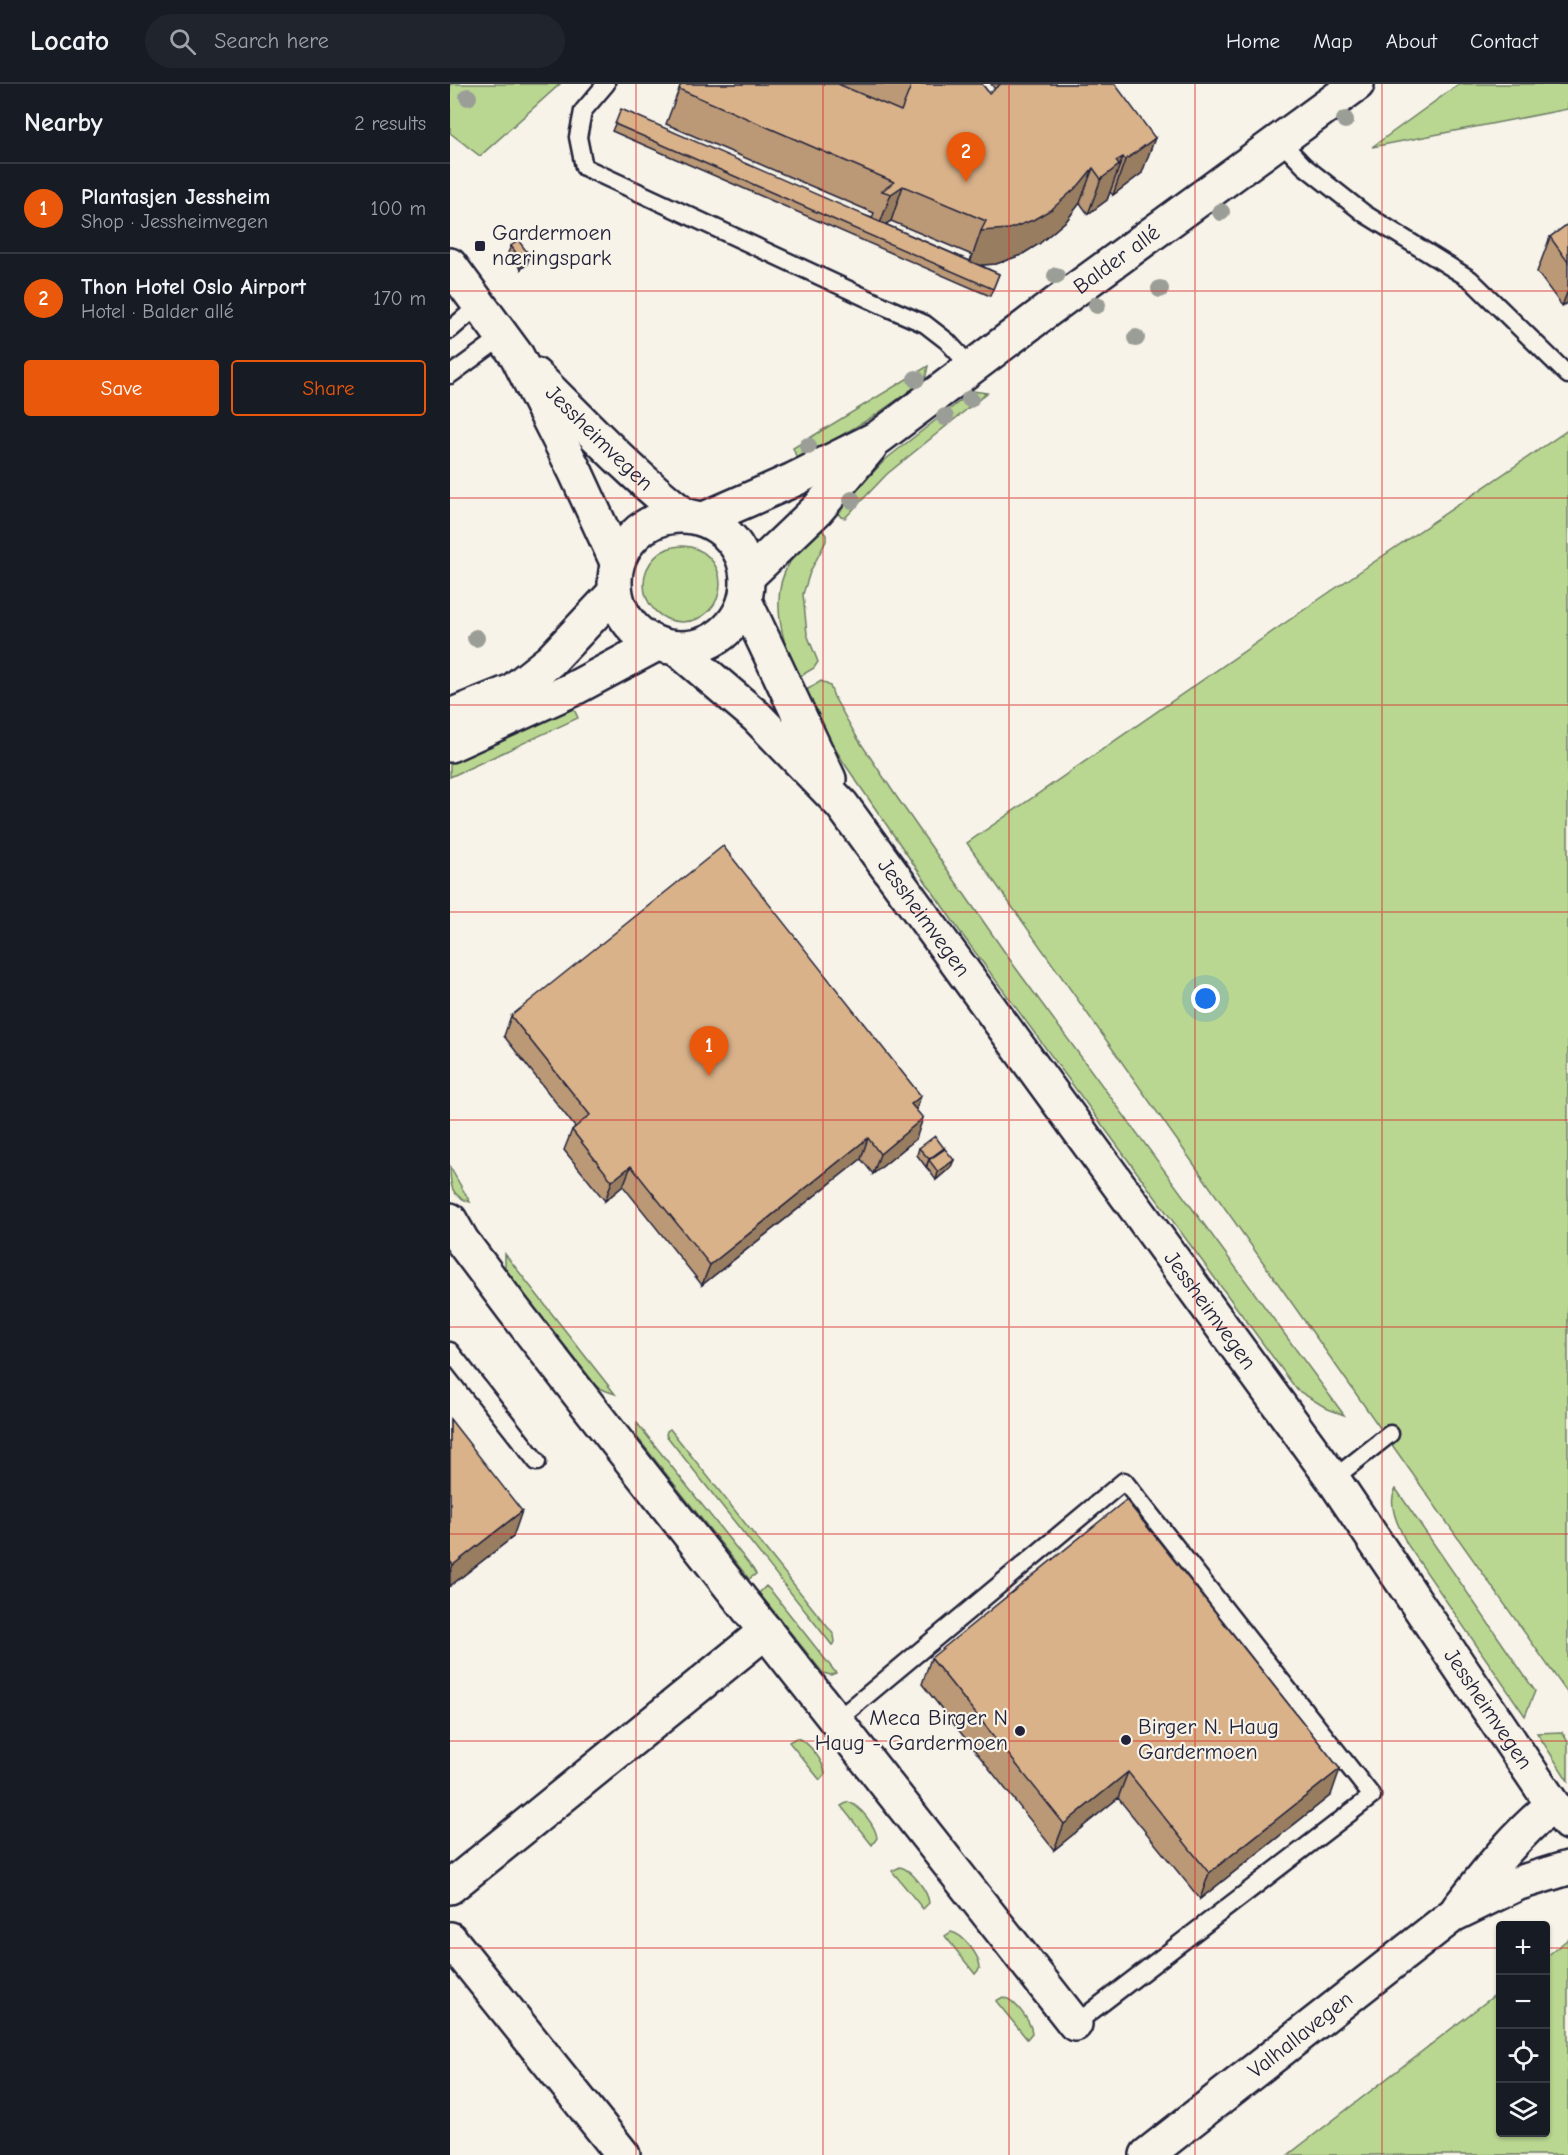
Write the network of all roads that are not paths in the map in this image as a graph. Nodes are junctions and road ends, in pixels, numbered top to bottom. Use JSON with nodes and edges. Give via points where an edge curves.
{"nodes":[{"id":1,"x":606,"y":84,"type":"edge"},
{"id":2,"x":1357,"y":84,"type":"edge"},
{"id":3,"x":1280,"y":141,"type":"junction"},
{"id":4,"x":450,"y":265,"type":"edge"},
{"id":5,"x":479,"y":305,"type":"junction"},
{"id":6,"x":450,"y":330,"type":"edge"},
{"id":7,"x":510,"y":347,"type":"junction"},
{"id":8,"x":971,"y":367,"type":"junction"},
{"id":9,"x":450,"y":375,"type":"edge"},
{"id":10,"x":1568,"y":375,"type":"edge"},
{"id":11,"x":879,"y":437,"type":"junction"},
{"id":12,"x":694,"y":517,"type":"junction"},
{"id":13,"x":616,"y":577,"type":"junction"},
{"id":14,"x":746,"y":589,"type":"junction"},
{"id":15,"x":666,"y":646,"type":"junction"},
{"id":16,"x":450,"y":716,"type":"edge"},
{"id":17,"x":450,"y":745,"type":"edge"},
{"id":18,"x":842,"y":805,"type":"junction"},
{"id":19,"x":450,"y":1220,"type":"edge"},
{"id":20,"x":450,"y":1351,"type":"edge"},
{"id":21,"x":1390,"y":1434,"type":"dead end"},
{"id":22,"x":537,"y":1462,"type":"dead end"},
{"id":23,"x":1333,"y":1479,"type":"junction"},
{"id":24,"x":766,"y":1631,"type":"junction"},
{"id":25,"x":836,"y":1721,"type":"junction"},
{"id":26,"x":1561,"y":1814,"type":"edge"},
{"id":27,"x":1568,"y":1868,"type":"edge"},
{"id":28,"x":450,"y":1887,"type":"edge"},
{"id":29,"x":1453,"y":1915,"type":"junction"},
{"id":30,"x":450,"y":1939,"type":"edge"},
{"id":31,"x":1075,"y":2024,"type":"joint"},
{"id":32,"x":623,"y":2155,"type":"edge"},
{"id":33,"x":1147,"y":2155,"type":"edge"}],
"edges":[{"from":1,"to":8,"type":"lane","via":[[583,111],[578,137],[584,167],[925,324]]},
{"from":2,"to":3,"type":"street","name":"Balder allé"},
{"from":3,"to":8,"type":"street","name":"Balder allé"},
{"from":3,"to":10,"type":"lane","via":[[1304,166],[1365,214],[1470,279]]},
{"from":4,"to":5,"type":"street","name":"Jessheimvegen"},
{"from":5,"to":6,"type":"lane"},
{"from":5,"to":7,"type":"street","name":"Jessheimvegen"},
{"from":7,"to":9,"type":"lane"},
{"from":7,"to":12,"type":"street","name":"Jessheimvegen","via":[[610,452],[648,487]]},
{"from":7,"to":13,"type":"street","name":"Jessheimvegen"},
{"from":8,"to":11,"type":"street","name":"Balder allé"},
{"from":11,"to":12,"type":"street","name":"Balder allé","via":[[793,480]]},
{"from":11,"to":14,"type":"street","name":"Balder allé"},
{"from":12,"to":13,"type":"street","via":[[658,520],[636,532],[625,546]]},
{"from":12,"to":14,"type":"street","via":[[731,539],[741,553]]},
{"from":13,"to":15,"type":"street","via":[[620,609],[629,624],[642,636]]},
{"from":13,"to":16,"type":"street","via":[[551,660],[512,692]]},
{"from":14,"to":15,"type":"street","via":[[738,617],[726,631],[694,647]]},
{"from":14,"to":18,"type":"street","name":"Jessheimvegen"},
{"from":15,"to":17,"type":"street"},
{"from":15,"to":18,"type":"street","name":"Jessheimvegen","via":[[757,717]]},
{"from":18,"to":23,"type":"street","name":"Jessheimvegen"},
{"from":19,"to":24,"type":"street","via":[[520,1318]]},
{"from":20,"to":22,"type":"lane"},
{"from":21,"to":23,"type":"lane"},
{"from":23,"to":26,"type":"street","name":"Jessheimvegen"},
{"from":24,"to":25,"type":"street"},
{"from":24,"to":28,"type":"street"},
{"from":25,"to":31,"type":"street"},
{"from":25,"to":31,"type":"lane","via":[[1124,1481],[1372,1796]]},
{"from":26,"to":29,"type":"street","name":"Valhallavegen","via":[[1535,1819]]},
{"from":27,"to":29,"type":"street","name":"Valhallavegen","via":[[1519,1883]]},
{"from":29,"to":33,"type":"street","name":"Valhallavegen"},
{"from":30,"to":32,"type":"street"}]}
